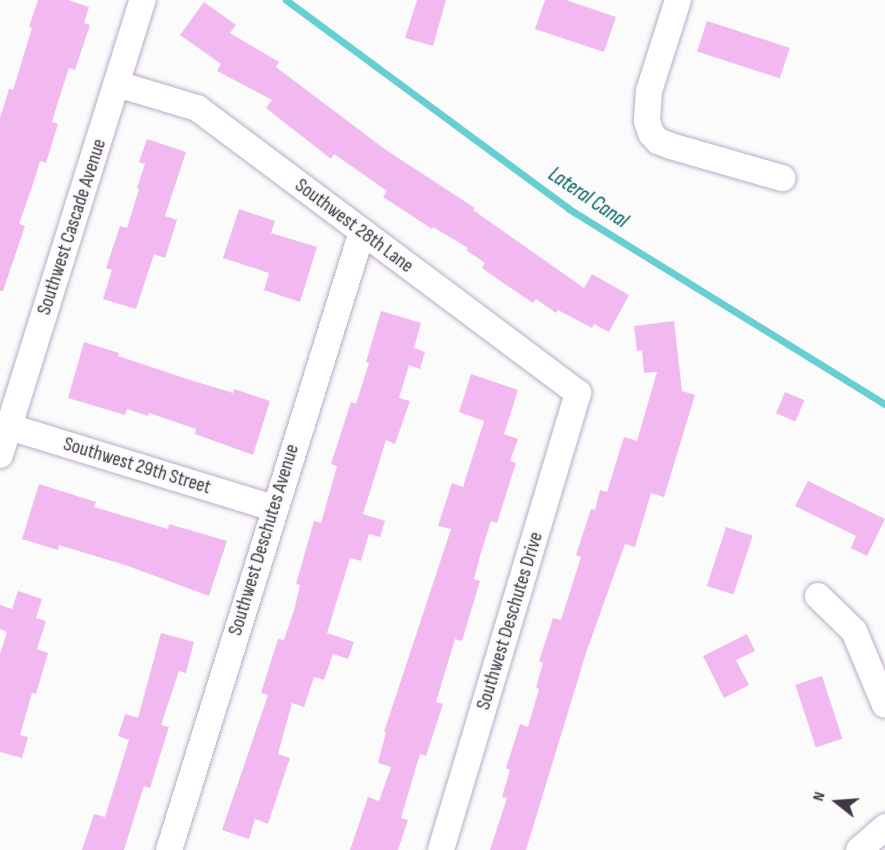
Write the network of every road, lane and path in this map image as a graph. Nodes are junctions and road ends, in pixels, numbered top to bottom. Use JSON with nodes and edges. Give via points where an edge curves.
{"nodes":[{"id":1,"x":143,"y":0,"type":"edge"},
{"id":2,"x":678,"y":0,"type":"edge"},
{"id":3,"x":117,"y":84,"type":"junction"},
{"id":4,"x":782,"y":178,"type":"dead end"},
{"id":5,"x":362,"y":232,"type":"junction"},
{"id":6,"x":578,"y":393,"type":"joint"},
{"id":7,"x":4,"y":426,"type":"edge"},
{"id":8,"x":0,"y":455,"type":"edge"},
{"id":9,"x":273,"y":508,"type":"junction"},
{"id":10,"x":818,"y":596,"type":"dead end"},
{"id":11,"x":885,"y":705,"type":"edge"},
{"id":12,"x":885,"y":827,"type":"edge"},
{"id":13,"x":169,"y":850,"type":"edge"},
{"id":14,"x":441,"y":850,"type":"edge"},
{"id":15,"x":859,"y":850,"type":"edge"}],
"edges":[{"from":1,"to":3,"type":"street","name":"Southwest Cascade Avenue"},
{"from":2,"to":4,"type":"street","via":[[649,91],[647,121],[651,133],[671,146]]},
{"from":3,"to":5,"type":"street","name":"Southwest 28th Lane","via":[[197,108]]},
{"from":3,"to":7,"type":"street","name":"Southwest Cascade Avenue"},
{"from":5,"to":6,"type":"street","name":"Southwest 28th Lane"},
{"from":5,"to":9,"type":"street","name":"Southwest Deschutes Avenue"},
{"from":6,"to":14,"type":"street","name":"Southwest Deschutes Drive"},
{"from":7,"to":8,"type":"street","name":"Southwest Cascade Avenue"},
{"from":7,"to":9,"type":"street","name":"Southwest 29th Street"},
{"from":9,"to":13,"type":"street","name":"Southwest Deschutes Avenue"},
{"from":10,"to":11,"type":"street","via":[[854,631]]},
{"from":12,"to":15,"type":"street"}]}
